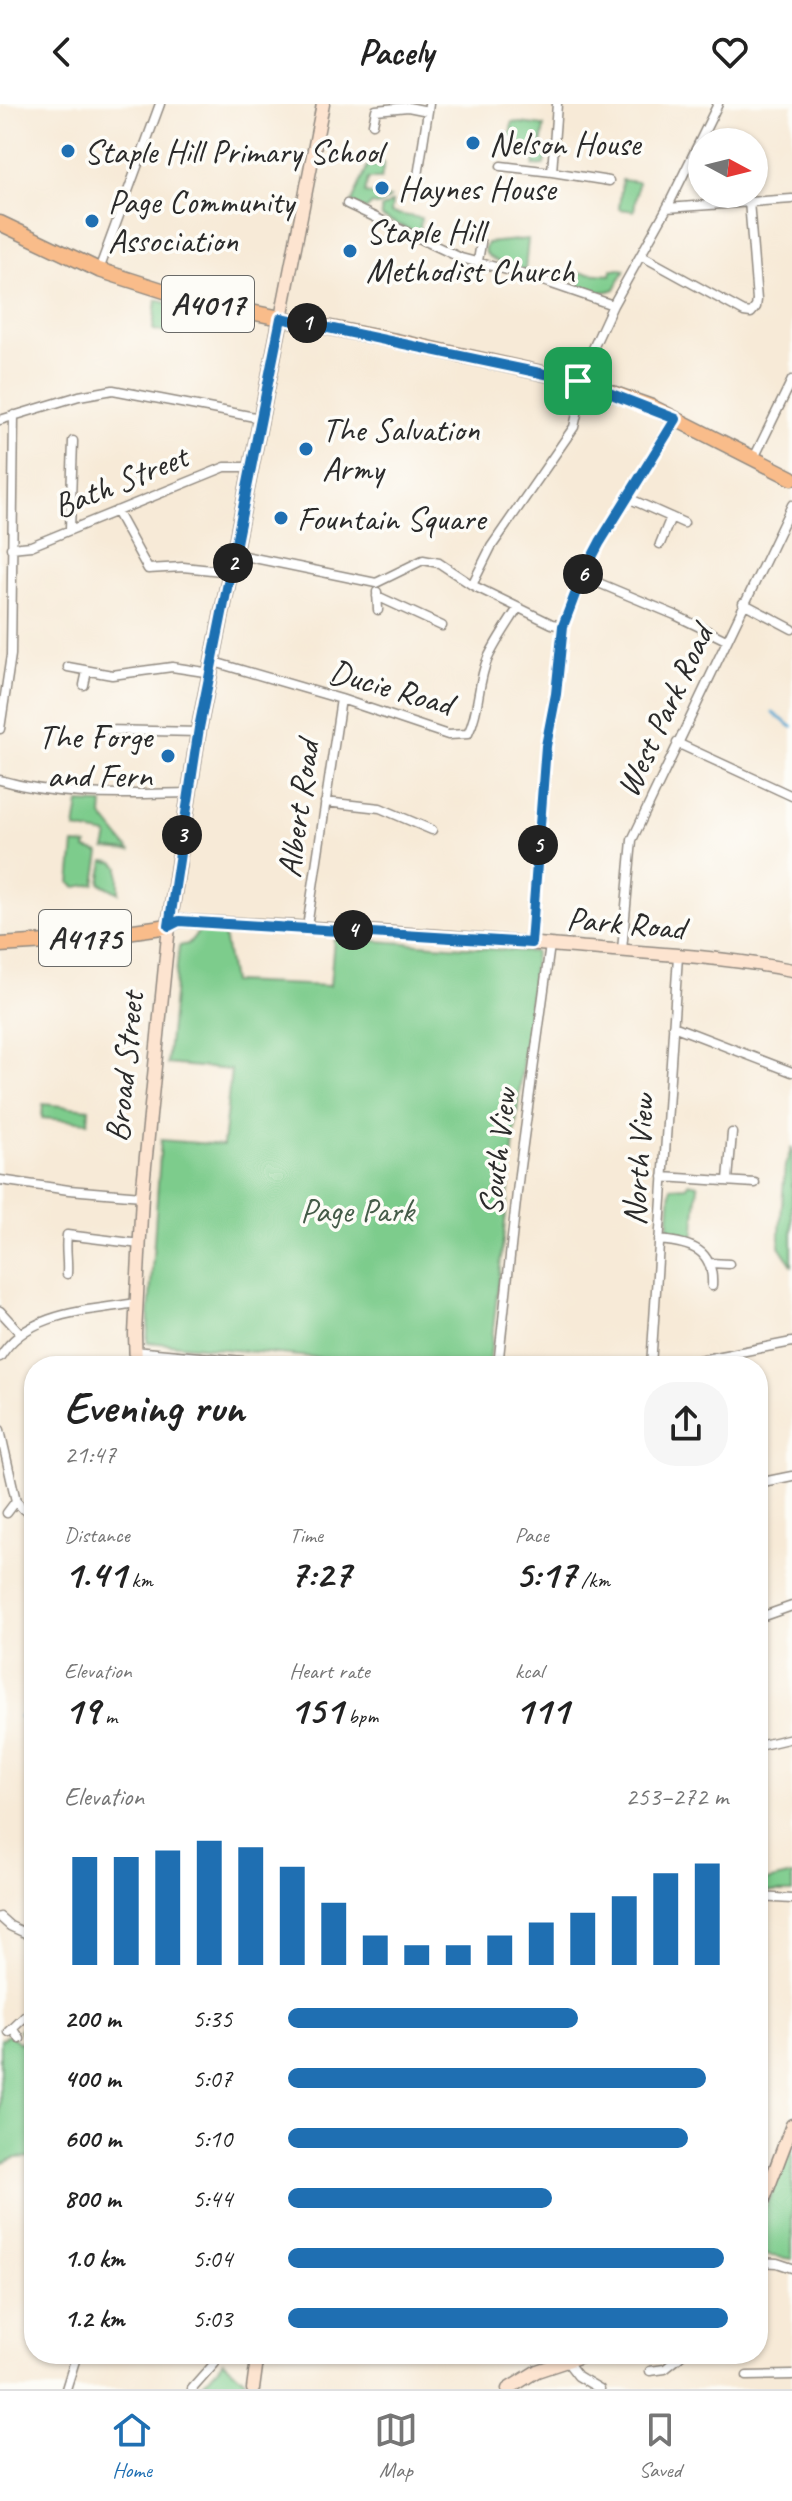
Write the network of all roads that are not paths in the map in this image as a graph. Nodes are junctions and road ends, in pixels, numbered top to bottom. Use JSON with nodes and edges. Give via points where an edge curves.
{"nodes":[{"id":1,"x":160,"y":104,"type":"edge"},
{"id":2,"x":323,"y":104,"type":"edge"},
{"id":3,"x":557,"y":104,"type":"edge"},
{"id":4,"x":718,"y":104,"type":"edge"},
{"id":5,"x":428,"y":108,"type":"edge"},
{"id":6,"x":373,"y":124,"type":"dead end"},
{"id":7,"x":501,"y":166,"type":"dead end"},
{"id":8,"x":552,"y":172,"type":"junction"},
{"id":9,"x":609,"y":181,"type":"dead end"},
{"id":10,"x":416,"y":189,"type":"dead end"},
{"id":11,"x":792,"y":199,"type":"edge"},
{"id":12,"x":768,"y":200,"type":"edge"},
{"id":13,"x":347,"y":204,"type":"dead end"},
{"id":14,"x":688,"y":206,"type":"edge"},
{"id":15,"x":667,"y":208,"type":"junction"},
{"id":16,"x":750,"y":208,"type":"edge"},
{"id":17,"x":0,"y":223,"type":"edge"},
{"id":18,"x":481,"y":243,"type":"dead end"},
{"id":19,"x":642,"y":256,"type":"junction"},
{"id":20,"x":478,"y":261,"type":"junction"},
{"id":21,"x":99,"y":270,"type":"junction"},
{"id":22,"x":613,"y":305,"type":"junction"},
{"id":23,"x":281,"y":318,"type":"junction"},
{"id":24,"x":792,"y":380,"type":"edge"},
{"id":25,"x":581,"y":382,"type":"junction"},
{"id":26,"x":14,"y":415,"type":"junction"},
{"id":27,"x":260,"y":418,"type":"junction"},
{"id":28,"x":676,"y":419,"type":"junction"},
{"id":29,"x":0,"y":420,"type":"edge"},
{"id":30,"x":73,"y":441,"type":"dead end"},
{"id":31,"x":754,"y":458,"type":"junction"},
{"id":32,"x":250,"y":467,"type":"junction"},
{"id":33,"x":792,"y":478,"type":"edge"},
{"id":34,"x":628,"y":498,"type":"junction"},
{"id":35,"x":792,"y":505,"type":"edge"},
{"id":36,"x":116,"y":511,"type":"junction"},
{"id":37,"x":671,"y":517,"type":"junction"},
{"id":38,"x":684,"y":523,"type":"dead end"},
{"id":39,"x":70,"y":529,"type":"junction"},
{"id":40,"x":660,"y":544,"type":"dead end"},
{"id":41,"x":11,"y":548,"type":"junction"},
{"id":42,"x":235,"y":554,"type":"junction"},
{"id":43,"x":231,"y":572,"type":"junction"},
{"id":44,"x":582,"y":576,"type":"junction"},
{"id":45,"x":376,"y":583,"type":"junction"},
{"id":46,"x":472,"y":585,"type":"junction"},
{"id":47,"x":377,"y":596,"type":"junction"},
{"id":48,"x":743,"y":603,"type":"junction"},
{"id":49,"x":518,"y":608,"type":"junction"},
{"id":50,"x":378,"y":610,"type":"dead end"},
{"id":51,"x":11,"y":624,"type":"junction"},
{"id":52,"x":0,"y":625,"type":"edge"},
{"id":53,"x":442,"y":626,"type":"dead end"},
{"id":54,"x":563,"y":626,"type":"junction"},
{"id":55,"x":792,"y":629,"type":"edge"},
{"id":56,"x":726,"y":640,"type":"junction"},
{"id":57,"x":68,"y":667,"type":"dead end"},
{"id":58,"x":212,"y":667,"type":"junction"},
{"id":59,"x":87,"y":671,"type":"junction"},
{"id":60,"x":84,"y":685,"type":"dead end"},
{"id":61,"x":341,"y":699,"type":"junction"},
{"id":62,"x":0,"y":729,"type":"edge"},
{"id":63,"x":105,"y":730,"type":"dead end"},
{"id":64,"x":199,"y":732,"type":"junction"},
{"id":65,"x":677,"y":743,"type":"junction"},
{"id":66,"x":0,"y":780,"type":"edge"},
{"id":67,"x":189,"y":793,"type":"junction"},
{"id":68,"x":792,"y":796,"type":"edge"},
{"id":69,"x":325,"y":802,"type":"junction"},
{"id":70,"x":432,"y":830,"type":"dead end"},
{"id":71,"x":169,"y":926,"type":"junction"},
{"id":72,"x":307,"y":927,"type":"junction"},
{"id":73,"x":531,"y":943,"type":"junction"},
{"id":74,"x":0,"y":945,"type":"edge"},
{"id":75,"x":550,"y":945,"type":"junction"},
{"id":76,"x":622,"y":950,"type":"junction"},
{"id":77,"x":678,"y":956,"type":"junction"},
{"id":78,"x":792,"y":970,"type":"edge"},
{"id":79,"x":673,"y":1026,"type":"junction"},
{"id":80,"x":792,"y":1072,"type":"edge"},
{"id":81,"x":732,"y":1133,"type":"dead end"},
{"id":82,"x":663,"y":1177,"type":"junction"},
{"id":83,"x":0,"y":1180,"type":"edge"},
{"id":84,"x":728,"y":1180,"type":"junction"},
{"id":85,"x":755,"y":1183,"type":"dead end"},
{"id":86,"x":142,"y":1196,"type":"junction"},
{"id":87,"x":659,"y":1240,"type":"junction"},
{"id":88,"x":140,"y":1244,"type":"junction"},
{"id":89,"x":710,"y":1263,"type":"junction"},
{"id":90,"x":729,"y":1264,"type":"dead end"},
{"id":91,"x":67,"y":1274,"type":"dead end"},
{"id":92,"x":712,"y":1286,"type":"dead end"},
{"id":93,"x":136,"y":1303,"type":"junction"},
{"id":94,"x":0,"y":1311,"type":"edge"},
{"id":95,"x":20,"y":1333,"type":"junction"},
{"id":96,"x":792,"y":1342,"type":"edge"},
{"id":97,"x":134,"y":1351,"type":"junction"},
{"id":98,"x":135,"y":1356,"type":"edge"},
{"id":99,"x":189,"y":1356,"type":"edge"},
{"id":100,"x":499,"y":1356,"type":"edge"},
{"id":101,"x":652,"y":1356,"type":"edge"},
{"id":102,"x":720,"y":1356,"type":"edge"},
{"id":103,"x":0,"y":1357,"type":"edge"},
{"id":104,"x":0,"y":1430,"type":"edge"},
{"id":105,"x":792,"y":1476,"type":"edge"},
{"id":106,"x":768,"y":1481,"type":"edge"},
{"id":107,"x":16,"y":1501,"type":"junction"},
{"id":108,"x":24,"y":1509,"type":"edge"},
{"id":109,"x":7,"y":1513,"type":"dead end"},
{"id":110,"x":792,"y":1606,"type":"edge"},
{"id":111,"x":768,"y":1614,"type":"edge"},
{"id":112,"x":792,"y":1738,"type":"edge"},
{"id":113,"x":768,"y":1744,"type":"edge"},
{"id":114,"x":768,"y":1898,"type":"edge"},
{"id":115,"x":792,"y":1899,"type":"edge"},
{"id":116,"x":0,"y":1917,"type":"edge"},
{"id":117,"x":24,"y":1932,"type":"edge"},
{"id":118,"x":24,"y":2018,"type":"edge"},
{"id":119,"x":20,"y":2039,"type":"dead end"},
{"id":120,"x":792,"y":2125,"type":"edge"},
{"id":121,"x":768,"y":2189,"type":"edge"},
{"id":122,"x":768,"y":2263,"type":"edge"},
{"id":123,"x":792,"y":2268,"type":"edge"},
{"id":124,"x":74,"y":2364,"type":"edge"},
{"id":125,"x":214,"y":2364,"type":"edge"},
{"id":126,"x":257,"y":2364,"type":"edge"},
{"id":127,"x":564,"y":2364,"type":"edge"},
{"id":128,"x":569,"y":2364,"type":"edge"},
{"id":129,"x":671,"y":2364,"type":"edge"},
{"id":130,"x":650,"y":2371,"type":"dead end"},
{"id":131,"x":792,"y":2375,"type":"edge"},
{"id":132,"x":747,"y":2376,"type":"dead end"},
{"id":133,"x":66,"y":2389,"type":"edge"},
{"id":134,"x":192,"y":2389,"type":"edge"},
{"id":135,"x":253,"y":2389,"type":"edge"},
{"id":136,"x":508,"y":2389,"type":"edge"},
{"id":137,"x":600,"y":2389,"type":"edge"}],
"edges":[{"from":1,"to":21,"type":"street"},
{"from":2,"to":23,"type":"street"},
{"from":3,"to":8,"type":"street"},
{"from":4,"to":15,"type":"street"},
{"from":5,"to":6,"type":"street","via":[[376,110]]},
{"from":5,"to":10,"type":"street"},
{"from":7,"to":8,"type":"street"},
{"from":8,"to":9,"type":"street"},
{"from":11,"to":12,"type":"street"},
{"from":13,"to":20,"type":"street","via":[[461,258]]},
{"from":14,"to":15,"type":"street"},
{"from":15,"to":19,"type":"street"},
{"from":16,"to":19,"type":"street","via":[[757,300],[751,313]]},
{"from":17,"to":21,"type":"main road","number":"A4017"},
{"from":18,"to":20,"type":"street"},
{"from":19,"to":22,"type":"street"},
{"from":20,"to":22,"type":"street"},
{"from":21,"to":23,"type":"main road","number":"A4017","via":[[196,301]]},
{"from":22,"to":25,"type":"street"},
{"from":23,"to":25,"type":"main road","number":"A4017"},
{"from":23,"to":27,"type":"main road","name":"Broad Street","number":"A4175"},
{"from":24,"to":31,"type":"street"},
{"from":25,"to":28,"type":"main road","number":"A4017"},
{"from":25,"to":46,"type":"street","via":[[574,427],[491,547]]},
{"from":26,"to":27,"type":"street","via":[[113,390]]},
{"from":26,"to":29,"type":"street"},
{"from":26,"to":41,"type":"street"},
{"from":27,"to":32,"type":"main road","name":"Broad Street","number":"A4175"},
{"from":28,"to":31,"type":"main road","number":"A4017"},
{"from":28,"to":34,"type":"street"},
{"from":30,"to":39,"type":"street"},
{"from":31,"to":33,"type":"main road","number":"A4017"},
{"from":32,"to":36,"type":"street","name":"Bath Street","via":[[225,467]]},
{"from":32,"to":42,"type":"main road","name":"Broad Street","number":"A4175"},
{"from":34,"to":37,"type":"street"},
{"from":34,"to":44,"type":"street"},
{"from":35,"to":48,"type":"street","name":"West Park Road"},
{"from":36,"to":39,"type":"street","name":"Bath Street"},
{"from":36,"to":43,"type":"street","via":[[148,569]]},
{"from":37,"to":38,"type":"street"},
{"from":37,"to":40,"type":"street"},
{"from":39,"to":41,"type":"street","name":"Bath Street","via":[[31,546]]},
{"from":41,"to":51,"type":"street"},
{"from":42,"to":43,"type":"main road","name":"Broad Street","number":"A4175"},
{"from":42,"to":45,"type":"street"},
{"from":43,"to":58,"type":"main road","name":"Broad Street","number":"A4175"},
{"from":44,"to":54,"type":"street"},
{"from":44,"to":56,"type":"street"},
{"from":45,"to":46,"type":"street","via":[[423,560],[439,563]]},
{"from":45,"to":47,"type":"street"},
{"from":46,"to":49,"type":"street"},
{"from":47,"to":50,"type":"street"},
{"from":47,"to":53,"type":"street"},
{"from":48,"to":55,"type":"street"},
{"from":48,"to":56,"type":"street","name":"West Park Road"},
{"from":49,"to":54,"type":"street"},
{"from":49,"to":61,"type":"street","name":"Ducie Road","via":[[488,659],[468,734],[448,735]]},
{"from":51,"to":52,"type":"street"},
{"from":51,"to":62,"type":"street"},
{"from":54,"to":73,"type":"street","via":[[546,746]]},
{"from":56,"to":65,"type":"street","name":"West Park Road"},
{"from":57,"to":59,"type":"street","name":"Ducie Road"},
{"from":58,"to":59,"type":"street","name":"Ducie Road","via":[[112,675]]},
{"from":58,"to":61,"type":"street","name":"Ducie Road"},
{"from":58,"to":64,"type":"main road","name":"Broad Street","number":"A4175"},
{"from":59,"to":60,"type":"street"},
{"from":61,"to":69,"type":"street","name":"Albert Road"},
{"from":63,"to":64,"type":"street"},
{"from":64,"to":67,"type":"main road","name":"Broad Street","number":"A4175"},
{"from":65,"to":68,"type":"street"},
{"from":65,"to":76,"type":"street","name":"West Park Road","via":[[632,840]]},
{"from":66,"to":67,"type":"street","via":[[73,794]]},
{"from":67,"to":71,"type":"main road","name":"Broad Street","number":"A4175"},
{"from":69,"to":70,"type":"street","via":[[380,808]]},
{"from":69,"to":72,"type":"street","name":"Albert Road"},
{"from":71,"to":72,"type":"street","name":"Park Road","via":[[179,921]]},
{"from":71,"to":74,"type":"main road","number":"A4175"},
{"from":71,"to":86,"type":"street","name":"Broad Street"},
{"from":72,"to":73,"type":"street","name":"Park Road"},
{"from":73,"to":75,"type":"street","name":"Park Road"},
{"from":75,"to":76,"type":"street","name":"Park Road"},
{"from":75,"to":100,"type":"street","name":"South View"},
{"from":76,"to":77,"type":"street","name":"Park Road"},
{"from":77,"to":78,"type":"street","name":"Park Road"},
{"from":77,"to":79,"type":"street","name":"North View"},
{"from":79,"to":80,"type":"street"},
{"from":79,"to":82,"type":"street","name":"North View"},
{"from":81,"to":84,"type":"street"},
{"from":82,"to":84,"type":"street"},
{"from":82,"to":87,"type":"street","name":"North View"},
{"from":83,"to":86,"type":"street"},
{"from":84,"to":85,"type":"street"},
{"from":86,"to":88,"type":"street","name":"Broad Street"},
{"from":87,"to":89,"type":"street","via":[[684,1242]]},
{"from":87,"to":101,"type":"street","name":"North View"},
{"from":88,"to":91,"type":"street","via":[[67,1235]]},
{"from":88,"to":93,"type":"street","name":"Broad Street"},
{"from":89,"to":90,"type":"street"},
{"from":89,"to":92,"type":"street"},
{"from":93,"to":95,"type":"street","via":[[54,1316]]},
{"from":93,"to":97,"type":"street","name":"Broad Street"},
{"from":94,"to":95,"type":"street"},
{"from":95,"to":103,"type":"street"},
{"from":96,"to":102,"type":"street"},
{"from":97,"to":98,"type":"street","name":"Broad Street"},
{"from":97,"to":99,"type":"street"},
{"from":104,"to":107,"type":"street"},
{"from":105,"to":106,"type":"street"},
{"from":107,"to":108,"type":"street"},
{"from":107,"to":109,"type":"street"},
{"from":110,"to":111,"type":"street"},
{"from":112,"to":113,"type":"street"},
{"from":114,"to":115,"type":"street"},
{"from":116,"to":117,"type":"street"},
{"from":118,"to":119,"type":"street","via":[[11,2030]]},
{"from":120,"to":121,"type":"street"},
{"from":122,"to":123,"type":"street"},
{"from":124,"to":133,"type":"street"},
{"from":125,"to":134,"type":"street"},
{"from":126,"to":135,"type":"street"},
{"from":127,"to":136,"type":"street","via":[[537,2371]]},
{"from":128,"to":137,"type":"street"},
{"from":129,"to":130,"type":"street"},
{"from":131,"to":132,"type":"street"}]}
